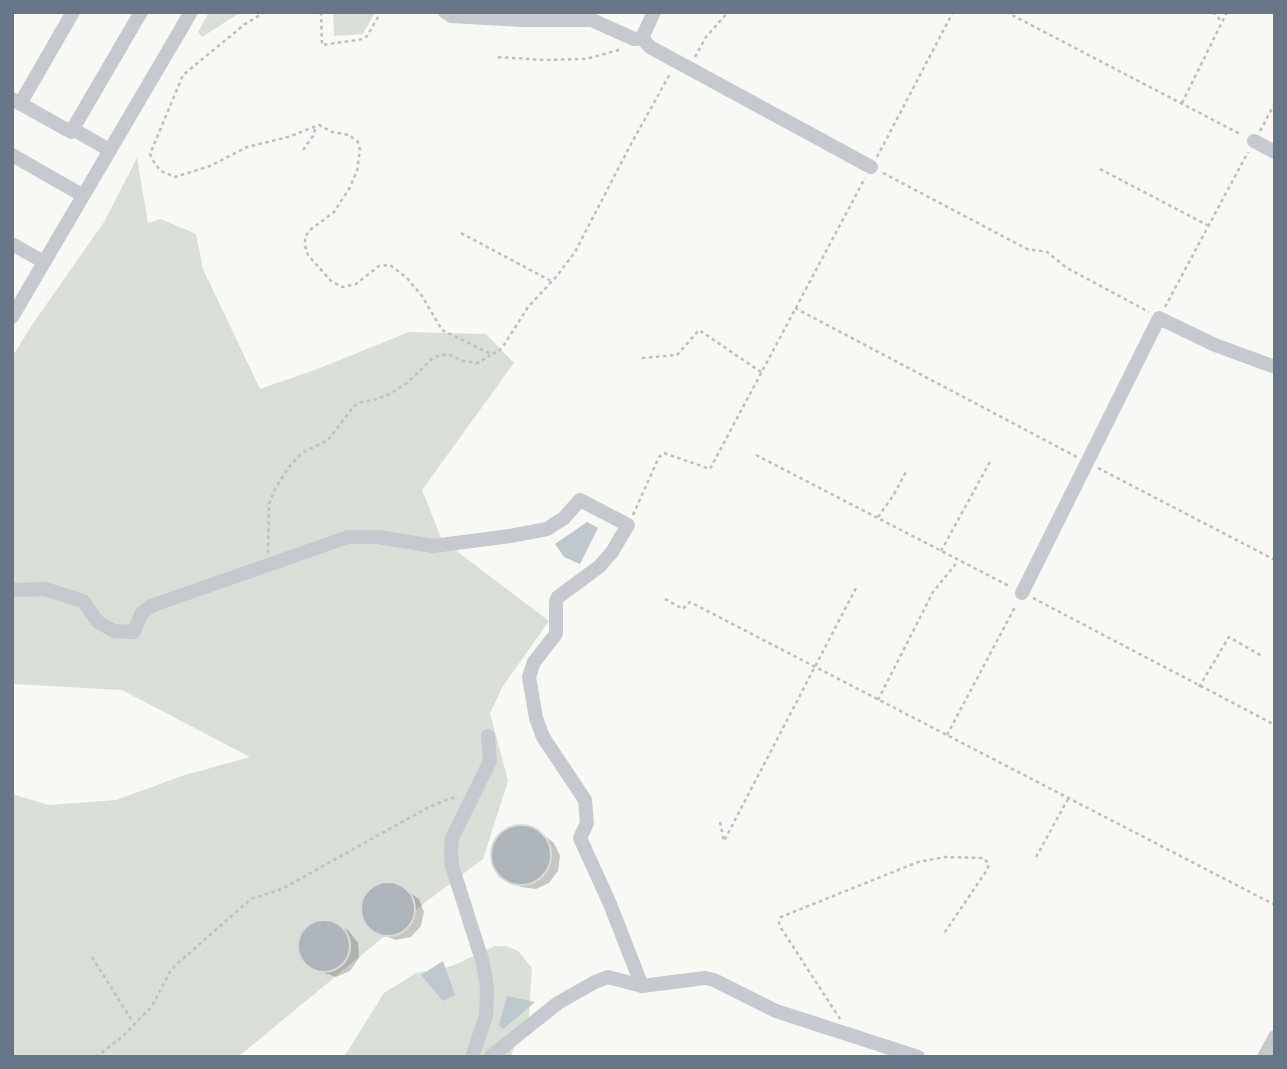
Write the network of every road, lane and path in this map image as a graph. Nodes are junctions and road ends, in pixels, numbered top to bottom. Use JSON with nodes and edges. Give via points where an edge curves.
{"nodes":[{"id":1,"x":74,"y":12,"type":"edge"},
{"id":2,"x":141,"y":12,"type":"edge"},
{"id":3,"x":191,"y":12,"type":"edge"},
{"id":4,"x":265,"y":12,"type":"edge"},
{"id":5,"x":321,"y":12,"type":"edge"},
{"id":6,"x":381,"y":12,"type":"edge"},
{"id":7,"x":654,"y":12,"type":"edge"},
{"id":8,"x":728,"y":12,"type":"edge"},
{"id":9,"x":953,"y":12,"type":"edge"},
{"id":10,"x":1006,"y":12,"type":"edge"},
{"id":11,"x":1213,"y":12,"type":"edge"},
{"id":12,"x":1227,"y":12,"type":"edge"},
{"id":13,"x":450,"y":13,"type":"edge"},
{"id":14,"x":524,"y":16,"type":"edge"},
{"id":15,"x":595,"y":16,"type":"edge"},
{"id":16,"x":1222,"y":22,"type":"junction"},
{"id":17,"x":638,"y":39,"type":"junction"},
{"id":18,"x":498,"y":57,"type":"dead end"},
{"id":19,"x":683,"y":66,"type":"junction"},
{"id":20,"x":16,"y":102,"type":"edge"},
{"id":21,"x":1275,"y":103,"type":"edge"},
{"id":22,"x":1182,"y":104,"type":"junction"},
{"id":23,"x":316,"y":127,"type":"junction"},
{"id":24,"x":73,"y":129,"type":"junction"},
{"id":25,"x":1254,"y":141,"type":"junction"},
{"id":26,"x":109,"y":150,"type":"junction"},
{"id":27,"x":303,"y":150,"type":"dead end"},
{"id":28,"x":1275,"y":152,"type":"edge"},
{"id":29,"x":12,"y":155,"type":"edge"},
{"id":30,"x":871,"y":167,"type":"junction"},
{"id":31,"x":1100,"y":169,"type":"dead end"},
{"id":32,"x":82,"y":195,"type":"junction"},
{"id":33,"x":1210,"y":227,"type":"junction"},
{"id":34,"x":461,"y":233,"type":"dead end"},
{"id":35,"x":12,"y":244,"type":"edge"},
{"id":36,"x":44,"y":262,"type":"junction"},
{"id":37,"x":552,"y":281,"type":"junction"},
{"id":38,"x":795,"y":308,"type":"junction"},
{"id":39,"x":12,"y":317,"type":"edge"},
{"id":40,"x":1159,"y":318,"type":"junction"},
{"id":41,"x":491,"y":354,"type":"junction"},
{"id":42,"x":642,"y":358,"type":"dead end"},
{"id":43,"x":1275,"y":367,"type":"edge"},
{"id":44,"x":761,"y":372,"type":"junction"},
{"id":45,"x":756,"y":454,"type":"dead end"},
{"id":46,"x":991,"y":460,"type":"dead end"},
{"id":47,"x":1086,"y":462,"type":"junction"},
{"id":48,"x":907,"y":470,"type":"dead end"},
{"id":49,"x":877,"y":518,"type":"junction"},
{"id":50,"x":628,"y":525,"type":"junction"},
{"id":51,"x":941,"y":551,"type":"junction"},
{"id":52,"x":958,"y":560,"type":"junction"},
{"id":53,"x":1275,"y":560,"type":"edge"},
{"id":54,"x":268,"y":566,"type":"junction"},
{"id":55,"x":856,"y":588,"type":"dead end"},
{"id":56,"x":12,"y":590,"type":"edge"},
{"id":57,"x":1022,"y":593,"type":"junction"},
{"id":58,"x":665,"y":599,"type":"dead end"},
{"id":59,"x":1262,"y":656,"type":"dead end"},
{"id":60,"x":814,"y":666,"type":"junction"},
{"id":61,"x":1199,"y":687,"type":"junction"},
{"id":62,"x":878,"y":700,"type":"junction"},
{"id":63,"x":1275,"y":725,"type":"edge"},
{"id":64,"x":947,"y":735,"type":"junction"},
{"id":65,"x":488,"y":736,"type":"dead end"},
{"id":66,"x":1068,"y":799,"type":"junction"},
{"id":67,"x":469,"y":804,"type":"junction"},
{"id":68,"x":720,"y":822,"type":"dead end"},
{"id":69,"x":1036,"y":857,"type":"dead end"},
{"id":70,"x":1275,"y":905,"type":"edge"},
{"id":71,"x":945,"y":932,"type":"dead end"},
{"id":72,"x":92,"y":957,"type":"dead end"},
{"id":73,"x":642,"y":986,"type":"junction"},
{"id":74,"x":134,"y":1023,"type":"junction"},
{"id":75,"x":844,"y":1032,"type":"junction"},
{"id":76,"x":1275,"y":1037,"type":"edge"},
{"id":77,"x":96,"y":1057,"type":"edge"},
{"id":78,"x":472,"y":1057,"type":"edge"},
{"id":79,"x":489,"y":1057,"type":"edge"},
{"id":80,"x":918,"y":1057,"type":"edge"},
{"id":81,"x":1264,"y":1057,"type":"edge"}],
"edges":[{"from":1,"to":20,"type":"street"},
{"from":2,"to":24,"type":"street"},
{"from":3,"to":26,"type":"street"},
{"from":4,"to":23,"type":"path","via":[[183,75],[150,154],[161,171],[175,177],[247,147]]},
{"from":5,"to":6,"type":"path","via":[[323,45],[367,37]]},
{"from":7,"to":17,"type":"street"},
{"from":8,"to":19,"type":"path"},
{"from":9,"to":30,"type":"path"},
{"from":10,"to":22,"type":"path"},
{"from":11,"to":16,"type":"path"},
{"from":12,"to":16,"type":"path"},
{"from":13,"to":14,"type":"street"},
{"from":14,"to":15,"type":"street"},
{"from":15,"to":17,"type":"street"},
{"from":16,"to":22,"type":"path"},
{"from":17,"to":18,"type":"path","via":[[627,48],[586,59]]},
{"from":17,"to":19,"type":"street"},
{"from":19,"to":30,"type":"street"},
{"from":19,"to":37,"type":"path","via":[[631,144],[583,239]]},
{"from":20,"to":24,"type":"street","via":[[71,132]]},
{"from":21,"to":25,"type":"path"},
{"from":22,"to":25,"type":"path"},
{"from":23,"to":27,"type":"path"},
{"from":23,"to":41,"type":"path","via":[[355,138],[360,159],[340,204],[305,237],[308,255],[342,287],[356,284],[379,265],[390,265],[422,296],[442,330]]},
{"from":24,"to":26,"type":"street"},
{"from":25,"to":28,"type":"street"},
{"from":25,"to":33,"type":"path"},
{"from":26,"to":32,"type":"street"},
{"from":29,"to":32,"type":"street"},
{"from":30,"to":38,"type":"path"},
{"from":30,"to":40,"type":"path","via":[[1027,249],[1047,252],[1067,268]]},
{"from":31,"to":33,"type":"path"},
{"from":32,"to":36,"type":"street"},
{"from":33,"to":40,"type":"path"},
{"from":34,"to":37,"type":"path"},
{"from":35,"to":36,"type":"street"},
{"from":36,"to":39,"type":"street"},
{"from":37,"to":41,"type":"path","via":[[528,307],[504,345]]},
{"from":38,"to":44,"type":"path"},
{"from":38,"to":47,"type":"path"},
{"from":40,"to":43,"type":"street"},
{"from":40,"to":47,"type":"street"},
{"from":41,"to":54,"type":"path","via":[[478,363],[449,354],[434,357],[390,394],[354,407],[328,440],[302,453],[268,503]]},
{"from":42,"to":44,"type":"path","via":[[677,355],[699,330]]},
{"from":44,"to":50,"type":"path","via":[[710,468],[664,453]]},
{"from":45,"to":49,"type":"path"},
{"from":46,"to":51,"type":"path"},
{"from":47,"to":53,"type":"path"},
{"from":47,"to":57,"type":"street"},
{"from":48,"to":49,"type":"path"},
{"from":49,"to":51,"type":"path"},
{"from":50,"to":54,"type":"street","via":[[580,500],[547,529],[433,546],[348,537]]},
{"from":50,"to":73,"type":"street","via":[[600,566],[558,597],[556,634],[534,662],[529,687],[543,737],[585,800],[587,822],[580,838]]},
{"from":51,"to":52,"type":"path"},
{"from":52,"to":57,"type":"path"},
{"from":52,"to":62,"type":"path","via":[[933,592]]},
{"from":54,"to":56,"type":"street","via":[[151,606],[141,614],[134,632],[114,631],[98,622],[83,601],[45,589]]},
{"from":55,"to":60,"type":"path"},
{"from":57,"to":61,"type":"path"},
{"from":57,"to":64,"type":"path"},
{"from":58,"to":60,"type":"path","via":[[683,609],[690,602]]},
{"from":59,"to":61,"type":"path","via":[[1229,637]]},
{"from":60,"to":62,"type":"path"},
{"from":60,"to":68,"type":"path","via":[[724,841]]},
{"from":61,"to":63,"type":"path"},
{"from":62,"to":64,"type":"path"},
{"from":64,"to":66,"type":"path"},
{"from":65,"to":67,"type":"street","via":[[490,761]]},
{"from":66,"to":69,"type":"path"},
{"from":66,"to":70,"type":"path"},
{"from":67,"to":74,"type":"path","via":[[451,798],[427,808],[282,889],[251,899],[171,970],[152,1006]]},
{"from":67,"to":78,"type":"street","via":[[452,838],[451,851],[487,988],[486,1016]]},
{"from":71,"to":75,"type":"path","via":[[987,870],[989,864],[983,858],[945,856],[918,862],[781,917],[781,929],[835,1010]]},
{"from":72,"to":74,"type":"path"},
{"from":73,"to":75,"type":"street","via":[[714,980],[776,1011]]},
{"from":73,"to":79,"type":"street","via":[[608,978],[595,982],[558,1003]]},
{"from":74,"to":77,"type":"path"},
{"from":75,"to":80,"type":"street"},
{"from":76,"to":81,"type":"street"}]}
